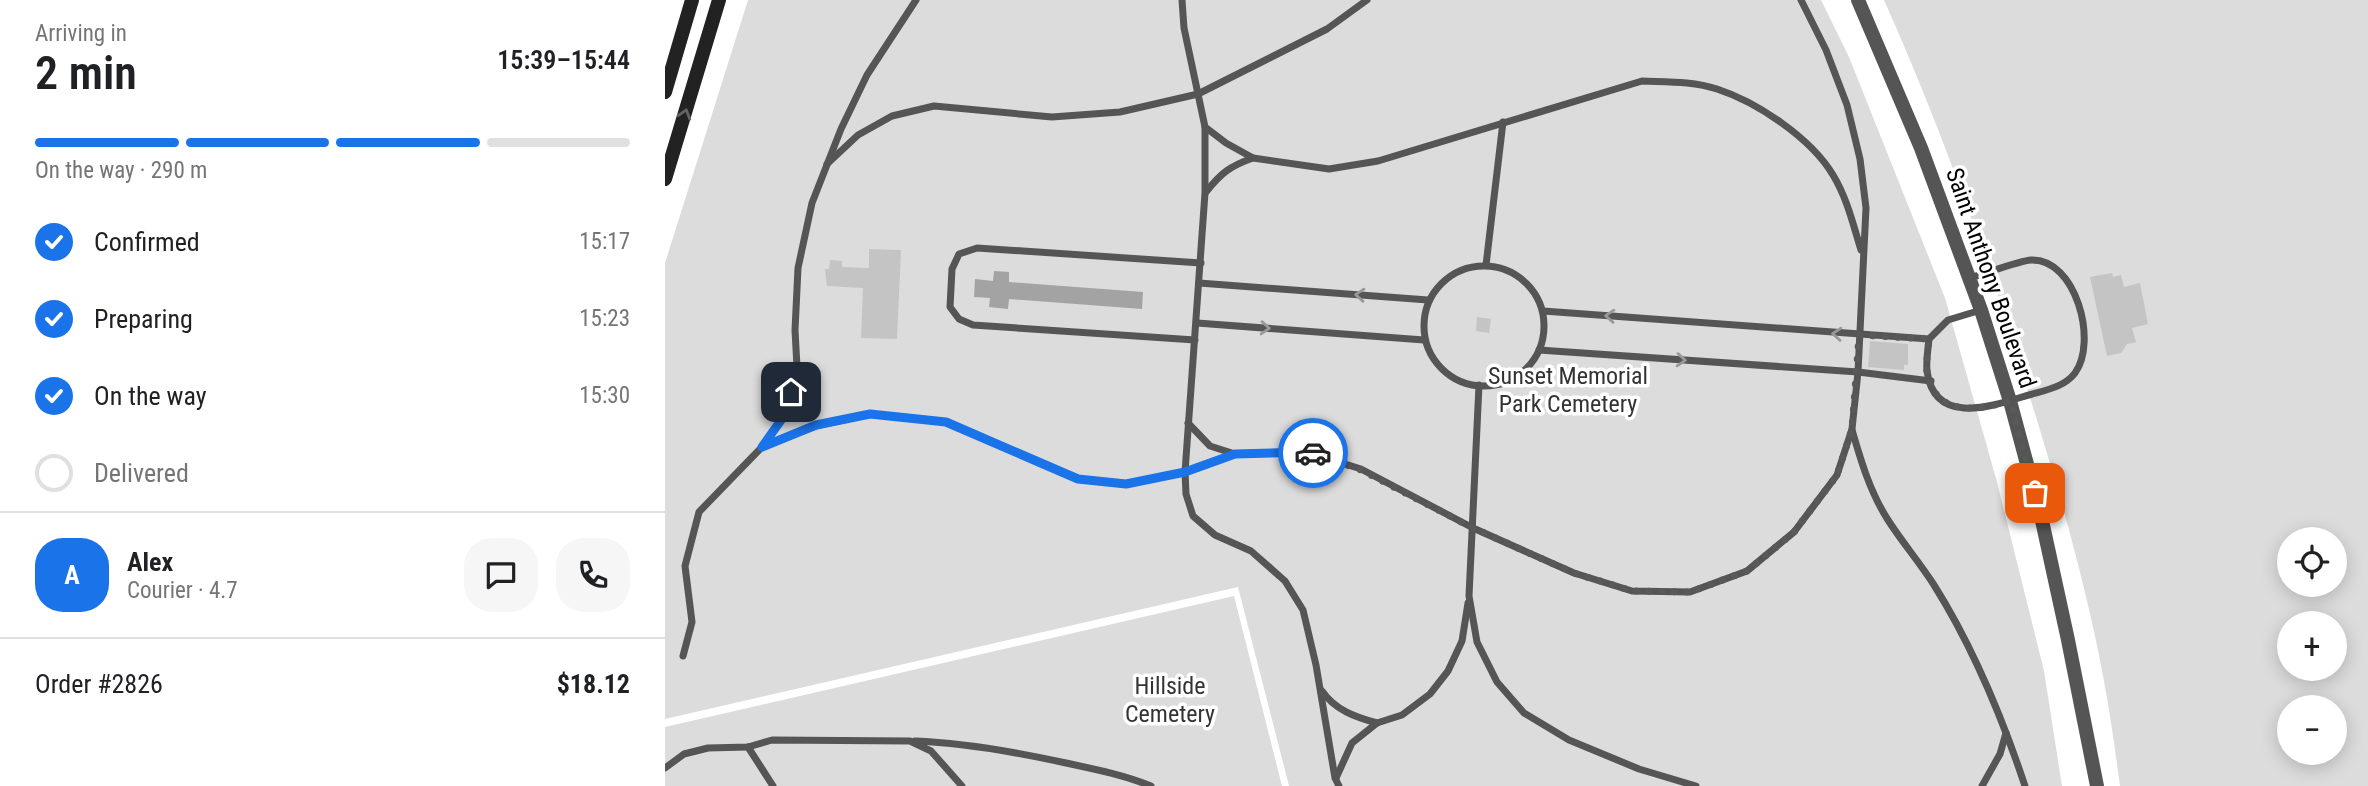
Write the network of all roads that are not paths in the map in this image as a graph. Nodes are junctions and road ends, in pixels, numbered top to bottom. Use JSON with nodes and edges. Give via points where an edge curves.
{"nodes":[{"id":1,"x":692,"y":0,"type":"edge"},
{"id":2,"x":719,"y":0,"type":"edge"},
{"id":3,"x":916,"y":0,"type":"edge"},
{"id":4,"x":1182,"y":0,"type":"edge"},
{"id":5,"x":1367,"y":0,"type":"edge"},
{"id":6,"x":1801,"y":0,"type":"edge"},
{"id":7,"x":1858,"y":0,"type":"edge"},
{"id":8,"x":665,"y":93,"type":"edge"},
{"id":9,"x":1198,"y":94,"type":"junction"},
{"id":10,"x":1503,"y":122,"type":"junction"},
{"id":11,"x":1205,"y":127,"type":"junction"},
{"id":12,"x":1253,"y":158,"type":"junction"},
{"id":13,"x":827,"y":164,"type":"junction"},
{"id":14,"x":665,"y":179,"type":"edge"},
{"id":15,"x":1205,"y":193,"type":"junction"},
{"id":16,"x":1863,"y":258,"type":"junction"},
{"id":17,"x":1201,"y":263,"type":"junction"},
{"id":18,"x":1486,"y":265,"type":"junction"},
{"id":19,"x":1969,"y":278,"type":"junction"},
{"id":20,"x":1199,"y":283,"type":"junction"},
{"id":21,"x":1428,"y":300,"type":"junction"},
{"id":22,"x":1981,"y":310,"type":"junction"},
{"id":23,"x":1543,"y":311,"type":"junction"},
{"id":24,"x":1197,"y":323,"type":"junction"},
{"id":25,"x":1859,"y":335,"type":"junction"},
{"id":26,"x":1929,"y":339,"type":"junction"},
{"id":27,"x":1195,"y":340,"type":"junction"},
{"id":28,"x":1424,"y":340,"type":"junction"},
{"id":29,"x":1539,"y":351,"type":"junction"},
{"id":30,"x":1858,"y":372,"type":"junction"},
{"id":31,"x":1931,"y":382,"type":"junction"},
{"id":32,"x":1479,"y":385,"type":"junction"},
{"id":33,"x":2010,"y":401,"type":"junction"},
{"id":34,"x":1188,"y":423,"type":"junction"},
{"id":35,"x":1852,"y":429,"type":"junction"},
{"id":36,"x":762,"y":447,"type":"junction"},
{"id":37,"x":1235,"y":454,"type":"junction"},
{"id":38,"x":1185,"y":472,"type":"junction"},
{"id":39,"x":1473,"y":528,"type":"junction"},
{"id":40,"x":1469,"y":596,"type":"junction"},
{"id":41,"x":683,"y":656,"type":"dead end"},
{"id":42,"x":1319,"y":687,"type":"junction"},
{"id":43,"x":1377,"y":723,"type":"junction"},
{"id":44,"x":2006,"y":730,"type":"junction"},
{"id":45,"x":910,"y":741,"type":"junction"},
{"id":46,"x":748,"y":747,"type":"junction"},
{"id":47,"x":665,"y":768,"type":"edge"},
{"id":48,"x":1337,"y":782,"type":"edge"},
{"id":49,"x":773,"y":786,"type":"edge"},
{"id":50,"x":962,"y":786,"type":"edge"},
{"id":51,"x":1150,"y":786,"type":"edge"},
{"id":52,"x":1696,"y":786,"type":"edge"},
{"id":53,"x":1982,"y":786,"type":"edge"},
{"id":54,"x":2025,"y":786,"type":"edge"},
{"id":55,"x":2097,"y":786,"type":"edge"}],
"edges":[{"from":1,"to":8,"type":"main road"},
{"from":14,"to":2,"type":"main road","one_way":true},
{"from":3,"to":13,"type":"lane","via":[[867,75]]},
{"from":4,"to":9,"type":"lane"},
{"from":5,"to":9,"type":"lane","via":[[1327,29]]},
{"from":6,"to":16,"type":"lane","via":[[1847,105],[1860,159],[1866,208]]},
{"from":7,"to":19,"type":"street","name":"Saint Anthony Boulevard","via":[[1921,148]]},
{"from":9,"to":11,"type":"lane"},
{"from":9,"to":13,"type":"lane","via":[[1120,112],[1052,117],[935,106],[892,116],[858,135]]},
{"from":10,"to":12,"type":"lane","via":[[1378,161],[1329,169]]},
{"from":10,"to":16,"type":"lane","via":[[1642,81],[1717,89],[1756,106],[1799,136],[1832,172],[1847,202]]},
{"from":10,"to":18,"type":"lane"},
{"from":11,"to":12,"type":"lane"},
{"from":11,"to":15,"type":"lane"},
{"from":12,"to":15,"type":"lane","via":[[1221,173]]},
{"from":13,"to":36,"type":"lane","via":[[812,203],[798,268],[797,368],[784,416]]},
{"from":15,"to":17,"type":"lane"},
{"from":16,"to":25,"type":"lane"},
{"from":17,"to":20,"type":"lane"},
{"from":17,"to":27,"type":"lane","via":[[977,248],[959,254],[952,269],[950,307],[959,319],[973,325]]},
{"from":18,"to":21,"type":"lane","via":[[1455,272]]},
{"from":18,"to":23,"type":"lane","via":[[1522,278]]},
{"from":19,"to":22,"type":"street","name":"Saint Anthony Boulevard"},
{"from":19,"to":33,"type":"lane","via":[[2032,260],[2063,276],[2077,299],[2085,349],[2075,372],[2060,385]]},
{"from":21,"to":20,"type":"lane","one_way":true},
{"from":20,"to":24,"type":"lane"},
{"from":21,"to":28,"type":"lane"},
{"from":22,"to":26,"type":"lane","via":[[1948,320]]},
{"from":22,"to":33,"type":"street","name":"Saint Anthony Boulevard"},
{"from":25,"to":23,"type":"lane","one_way":true},
{"from":23,"to":29,"type":"lane"},
{"from":24,"to":27,"type":"lane"},
{"from":24,"to":28,"type":"lane","one_way":true},
{"from":25,"to":26,"type":"lane"},
{"from":25,"to":30,"type":"lane"},
{"from":26,"to":31,"type":"lane"},
{"from":27,"to":34,"type":"lane"},
{"from":28,"to":32,"type":"lane","via":[[1441,370]]},
{"from":29,"to":30,"type":"lane","one_way":true},
{"from":29,"to":32,"type":"lane","via":[[1512,380]]},
{"from":30,"to":31,"type":"lane"},
{"from":30,"to":35,"type":"lane"},
{"from":31,"to":33,"type":"lane","via":[[1935,394],[1955,408],[1986,408]]},
{"from":32,"to":39,"type":"lane"},
{"from":33,"to":55,"type":"street","name":"Saint Anthony Boulevard","via":[[2041,516]]},
{"from":34,"to":37,"type":"lane","via":[[1210,446]]},
{"from":34,"to":38,"type":"lane"},
{"from":35,"to":39,"type":"lane","via":[[1837,475],[1794,532],[1747,571],[1690,592],[1632,591],[1574,573]]},
{"from":35,"to":44,"type":"lane","via":[[1863,470],[1886,517],[1935,586]]},
{"from":36,"to":38,"type":"lane","via":[[816,425],[870,414],[946,422],[1078,479],[1126,484]]},
{"from":36,"to":41,"type":"lane","via":[[699,512],[685,566],[692,622]]},
{"from":37,"to":38,"type":"lane"},
{"from":37,"to":39,"type":"lane","via":[[1307,452],[1361,470]]},
{"from":38,"to":42,"type":"lane","via":[[1193,516],[1215,535],[1251,551],[1285,581],[1303,610]]},
{"from":39,"to":40,"type":"lane"},
{"from":40,"to":43,"type":"lane","via":[[1461,642],[1448,671],[1430,694],[1402,715]]},
{"from":40,"to":52,"type":"lane","via":[[1477,642],[1497,682],[1524,713],[1604,755]]},
{"from":42,"to":43,"type":"lane","via":[[1329,702],[1354,717]]},
{"from":42,"to":48,"type":"lane"},
{"from":43,"to":48,"type":"lane","via":[[1352,743]]},
{"from":44,"to":53,"type":"lane","via":[[2000,754]]},
{"from":44,"to":54,"type":"lane"},
{"from":45,"to":46,"type":"lane","via":[[772,740]]},
{"from":45,"to":50,"type":"lane","via":[[931,751]]},
{"from":45,"to":51,"type":"lane","via":[[1000,749]]},
{"from":46,"to":47,"type":"lane","via":[[684,754]]},
{"from":46,"to":49,"type":"lane"}]}
